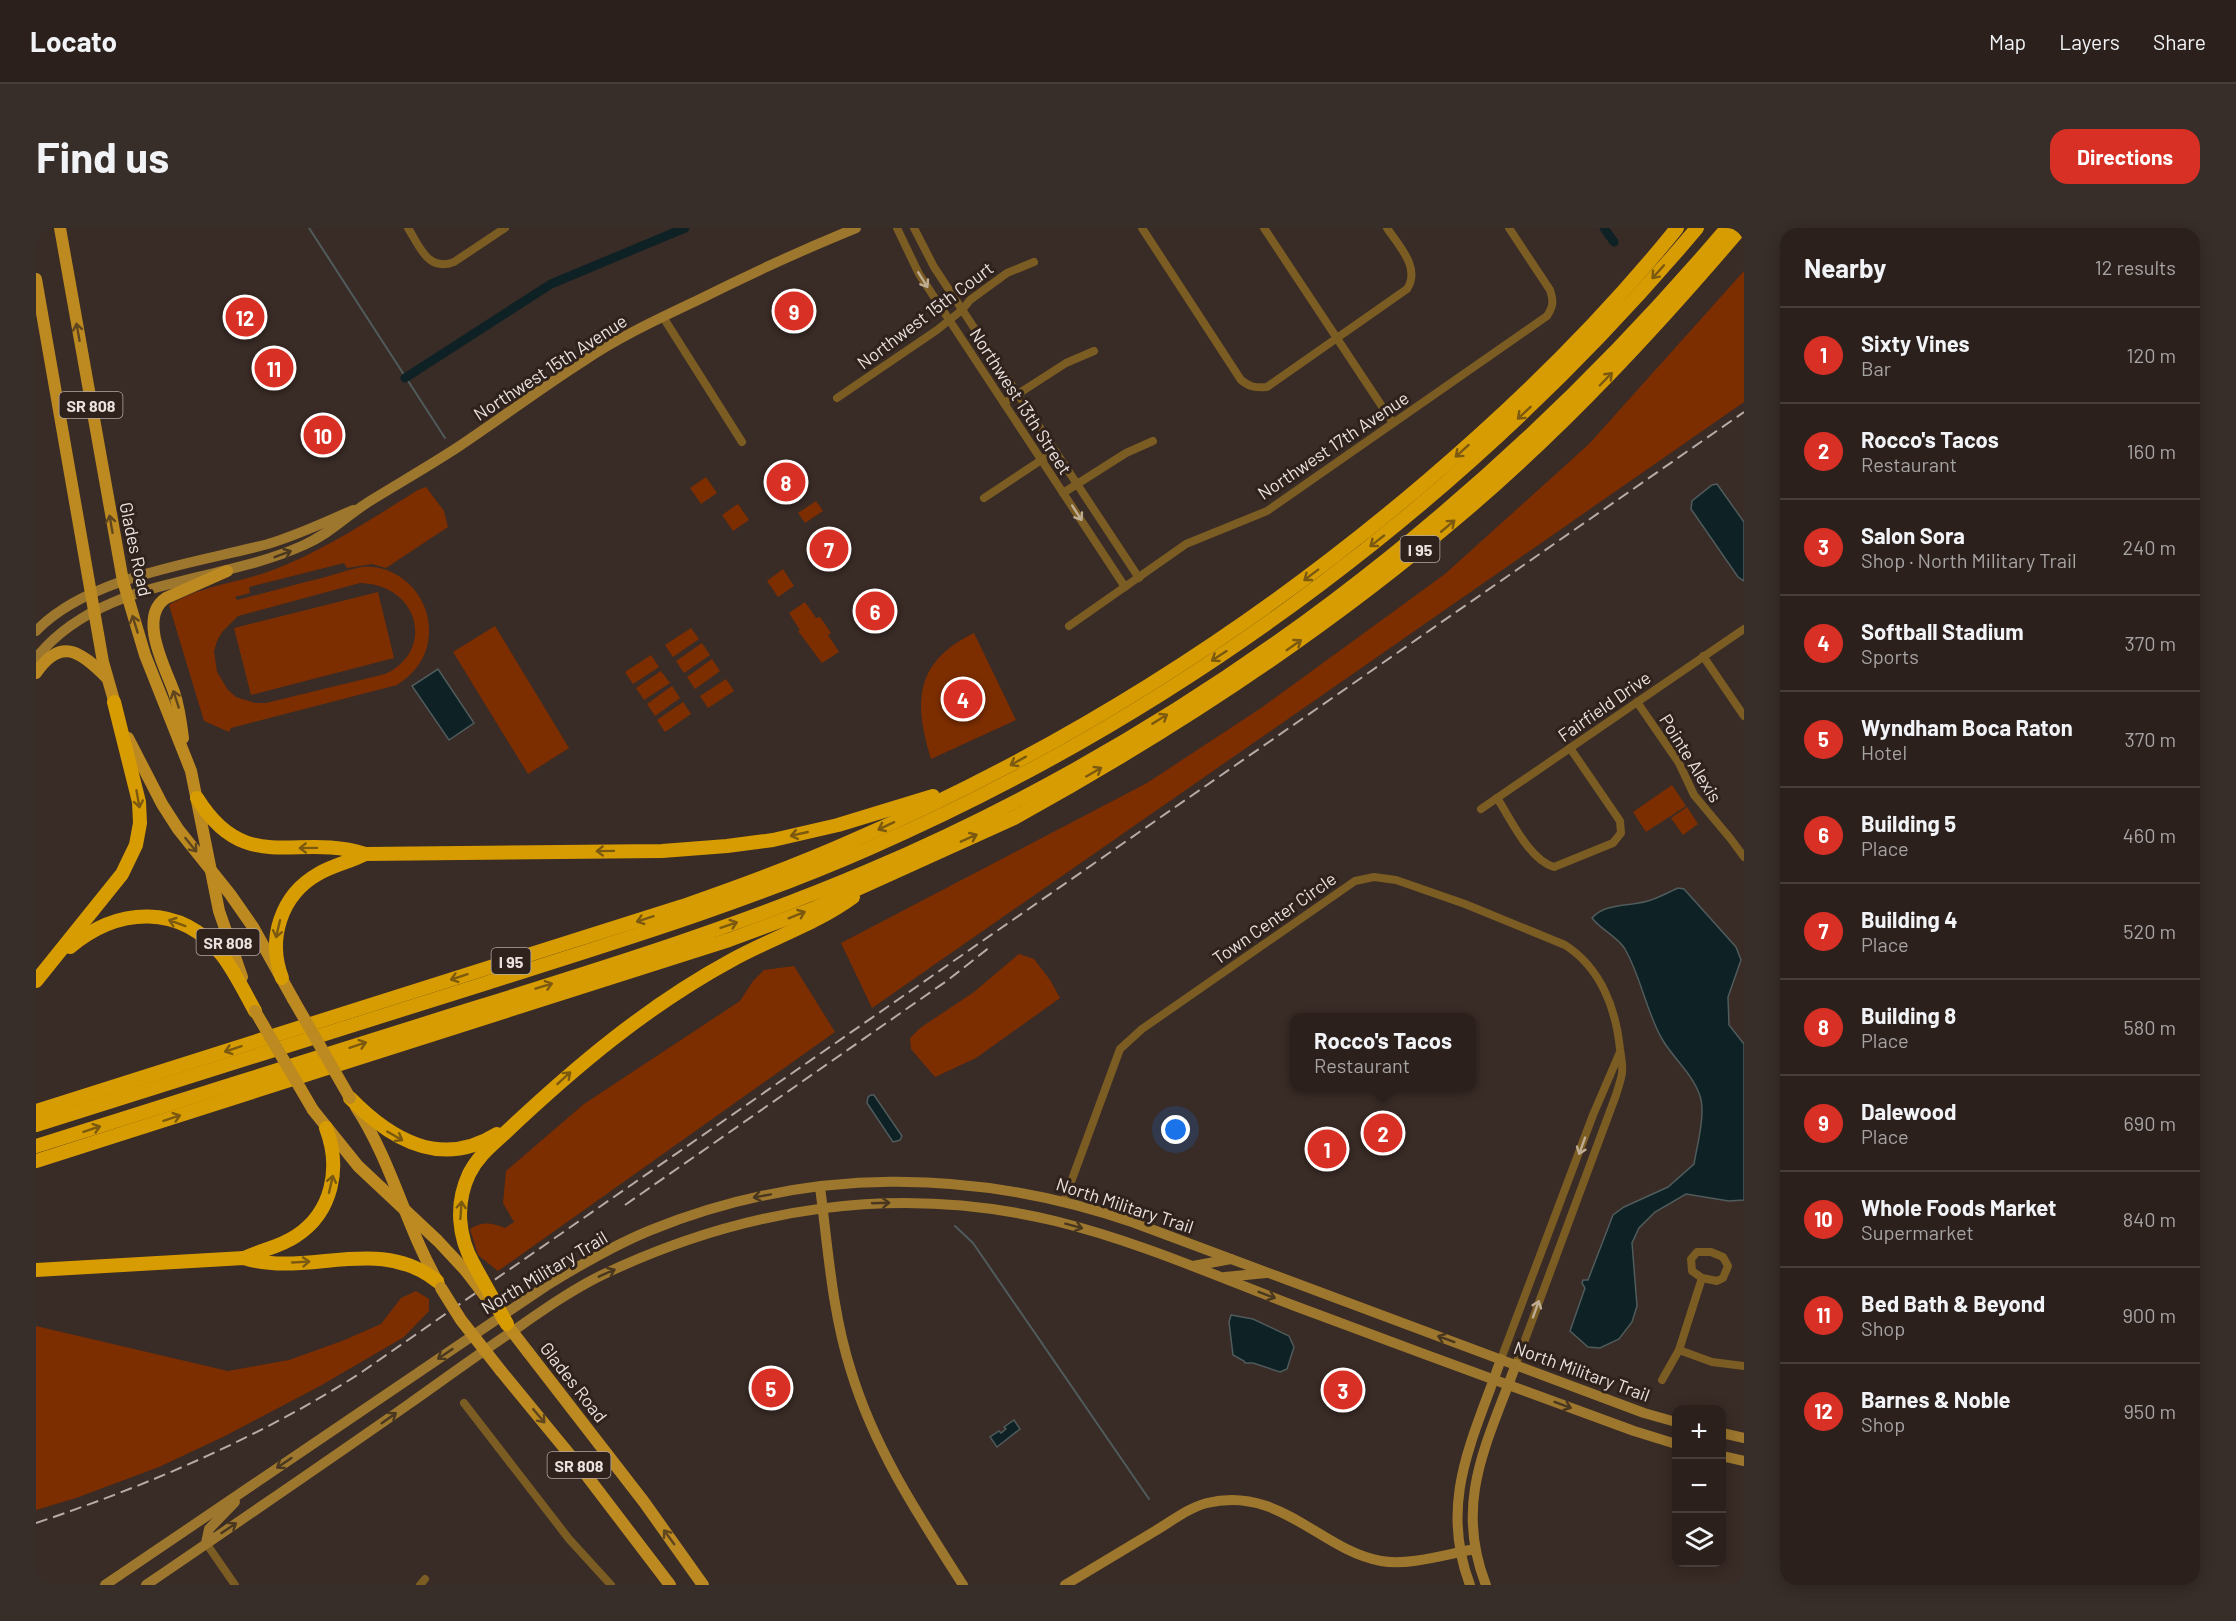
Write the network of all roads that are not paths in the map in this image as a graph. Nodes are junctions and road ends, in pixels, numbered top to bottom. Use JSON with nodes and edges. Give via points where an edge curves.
{"nodes":[{"id":1,"x":60,"y":228,"type":"edge"},
{"id":2,"x":408,"y":228,"type":"edge"},
{"id":3,"x":505,"y":228,"type":"edge"},
{"id":4,"x":856,"y":228,"type":"edge"},
{"id":5,"x":897,"y":228,"type":"edge"},
{"id":6,"x":914,"y":228,"type":"edge"},
{"id":7,"x":1142,"y":228,"type":"edge"},
{"id":8,"x":1264,"y":228,"type":"edge"},
{"id":9,"x":1387,"y":228,"type":"edge"},
{"id":10,"x":1509,"y":228,"type":"edge"},
{"id":11,"x":1677,"y":228,"type":"edge"},
{"id":12,"x":1697,"y":228,"type":"edge"},
{"id":13,"x":1727,"y":228,"type":"edge"},
{"id":14,"x":1741,"y":228,"type":"edge"},
{"id":15,"x":1034,"y":262,"type":"dead end"},
{"id":16,"x":36,"y":279,"type":"edge"},
{"id":17,"x":962,"y":310,"type":"junction"},
{"id":18,"x":663,"y":317,"type":"junction"},
{"id":19,"x":949,"y":320,"type":"junction"},
{"id":20,"x":1337,"y":338,"type":"junction"},
{"id":21,"x":1094,"y":351,"type":"dead end"},
{"id":22,"x":1018,"y":395,"type":"junction"},
{"id":23,"x":837,"y":398,"type":"dead end"},
{"id":24,"x":1004,"y":404,"type":"junction"},
{"id":25,"x":1393,"y":423,"type":"junction"},
{"id":26,"x":1153,"y":441,"type":"dead end"},
{"id":27,"x":742,"y":442,"type":"dead end"},
{"id":28,"x":1055,"y":451,"type":"junction"},
{"id":29,"x":1042,"y":460,"type":"junction"},
{"id":30,"x":1077,"y":484,"type":"junction"},
{"id":31,"x":1063,"y":493,"type":"junction"},
{"id":32,"x":984,"y":498,"type":"dead end"},
{"id":33,"x":367,"y":503,"type":"junction"},
{"id":34,"x":227,"y":571,"type":"junction"},
{"id":35,"x":1139,"y":578,"type":"junction"},
{"id":36,"x":123,"y":581,"type":"junction"},
{"id":37,"x":1125,"y":587,"type":"junction"},
{"id":38,"x":90,"y":593,"type":"junction"},
{"id":39,"x":127,"y":597,"type":"junction"},
{"id":40,"x":94,"y":610,"type":"junction"},
{"id":41,"x":1069,"y":626,"type":"dead end"},
{"id":42,"x":1744,"y":629,"type":"edge"},
{"id":43,"x":36,"y":631,"type":"edge"},
{"id":44,"x":1703,"y":656,"type":"junction"},
{"id":45,"x":36,"y":658,"type":"edge"},
{"id":46,"x":36,"y":674,"type":"edge"},
{"id":47,"x":107,"y":678,"type":"junction"},
{"id":48,"x":114,"y":702,"type":"junction"},
{"id":49,"x":1637,"y":702,"type":"junction"},
{"id":50,"x":1744,"y":716,"type":"edge"},
{"id":51,"x":1570,"y":748,"type":"junction"},
{"id":52,"x":186,"y":757,"type":"junction"},
{"id":53,"x":976,"y":783,"type":"junction"},
{"id":54,"x":197,"y":798,"type":"junction"},
{"id":55,"x":1497,"y":798,"type":"junction"},
{"id":56,"x":1481,"y":809,"type":"dead end"},
{"id":57,"x":365,"y":854,"type":"junction"},
{"id":58,"x":1744,"y":857,"type":"edge"},
{"id":59,"x":210,"y":869,"type":"junction"},
{"id":60,"x":877,"y":879,"type":"junction"},
{"id":61,"x":50,"y":964,"type":"junction"},
{"id":62,"x":282,"y":978,"type":"junction"},
{"id":63,"x":36,"y":981,"type":"edge"},
{"id":64,"x":255,"y":1011,"type":"junction"},
{"id":65,"x":1620,"y":1051,"type":"junction"},
{"id":66,"x":350,"y":1098,"type":"junction"},
{"id":67,"x":36,"y":1111,"type":"edge"},
{"id":68,"x":520,"y":1117,"type":"junction"},
{"id":69,"x":36,"y":1125,"type":"edge"},
{"id":70,"x":326,"y":1128,"type":"junction"},
{"id":71,"x":36,"y":1146,"type":"edge"},
{"id":72,"x":36,"y":1161,"type":"edge"},
{"id":73,"x":820,"y":1187,"type":"junction"},
{"id":74,"x":1064,"y":1201,"type":"junction"},
{"id":75,"x":823,"y":1207,"type":"junction"},
{"id":76,"x":405,"y":1211,"type":"junction"},
{"id":77,"x":244,"y":1258,"type":"junction"},
{"id":78,"x":1231,"y":1258,"type":"junction"},
{"id":79,"x":1193,"y":1267,"type":"junction"},
{"id":80,"x":470,"y":1268,"type":"junction"},
{"id":81,"x":36,"y":1270,"type":"edge"},
{"id":82,"x":1270,"y":1273,"type":"junction"},
{"id":83,"x":1220,"y":1277,"type":"junction"},
{"id":84,"x":1702,"y":1278,"type":"junction"},
{"id":85,"x":439,"y":1284,"type":"junction"},
{"id":86,"x":507,"y":1324,"type":"joint"},
{"id":87,"x":1679,"y":1350,"type":"junction"},
{"id":88,"x":1501,"y":1359,"type":"junction"},
{"id":89,"x":1516,"y":1364,"type":"junction"},
{"id":90,"x":1744,"y":1366,"type":"edge"},
{"id":91,"x":1494,"y":1380,"type":"junction"},
{"id":92,"x":1662,"y":1380,"type":"dead end"},
{"id":93,"x":1508,"y":1385,"type":"junction"},
{"id":94,"x":464,"y":1403,"type":"dead end"},
{"id":95,"x":1672,"y":1421,"type":"edge"},
{"id":96,"x":1726,"y":1434,"type":"edge"},
{"id":97,"x":1744,"y":1438,"type":"edge"},
{"id":98,"x":1672,"y":1442,"type":"edge"},
{"id":99,"x":1726,"y":1457,"type":"edge"},
{"id":100,"x":1744,"y":1461,"type":"edge"},
{"id":101,"x":252,"y":1484,"type":"junction"},
{"id":102,"x":206,"y":1543,"type":"junction"},
{"id":103,"x":1475,"y":1549,"type":"junction"},
{"id":104,"x":1460,"y":1551,"type":"junction"},
{"id":105,"x":105,"y":1585,"type":"edge"},
{"id":106,"x":146,"y":1585,"type":"edge"},
{"id":107,"x":235,"y":1585,"type":"edge"},
{"id":108,"x":611,"y":1585,"type":"edge"},
{"id":109,"x":670,"y":1585,"type":"edge"},
{"id":110,"x":703,"y":1585,"type":"edge"},
{"id":111,"x":963,"y":1585,"type":"edge"},
{"id":112,"x":1065,"y":1585,"type":"edge"},
{"id":113,"x":1470,"y":1585,"type":"edge"},
{"id":114,"x":1486,"y":1585,"type":"edge"}],
"edges":[{"from":36,"to":1,"type":"main road","name":"Glades Road","number":"SR 808","one_way":true},
{"from":2,"to":3,"type":"street","via":[[427,258],[445,266]]},
{"from":4,"to":18,"type":"main road","name":"Northwest 15th Avenue"},
{"from":5,"to":19,"type":"street","name":"Northwest 13th Street","one_way":true,"via":[[919,274]]},
{"from":6,"to":17,"type":"street","name":"Northwest 13th Street","via":[[928,259]]},
{"from":7,"to":20,"type":"street","via":[[1248,386],[1267,387]]},
{"from":8,"to":20,"type":"street"},
{"from":9,"to":20,"type":"street","via":[[1410,263],[1412,281],[1407,289]]},
{"from":10,"to":25,"type":"street","name":"Northwest 17th Avenue","via":[[1550,290],[1552,308]]},
{"from":11,"to":53,"type":"highway","number":"I 95","one_way":true,"via":[[1541,377],[1452,460],[1363,534],[1180,666],[1061,738]]},
{"from":12,"to":69,"type":"highway","one_way":true,"via":[[1536,402],[1396,526],[1234,646],[1128,715],[1025,773],[872,848],[722,907]]},
{"from":71,"to":13,"type":"highway","one_way":true,"via":[[743,921],[869,871],[1022,797],[1211,687],[1309,620],[1409,543],[1574,395]]},
{"from":60,"to":14,"type":"highway","number":"I 95","one_way":true,"via":[[1014,818],[1138,747],[1247,678],[1366,592],[1466,511],[1575,410]]},
{"from":15,"to":17,"type":"street","name":"Northwest 15th Court","via":[[1007,273]]},
{"from":16,"to":38,"type":"main road","name":"Glades Road","number":"SR 808"},
{"from":17,"to":19,"type":"street","name":"Northwest 15th Court"},
{"from":17,"to":22,"type":"street","name":"Northwest 13th Street"},
{"from":18,"to":27,"type":"street"},
{"from":18,"to":33,"type":"main road","name":"Northwest 15th Avenue","via":[[597,352]]},
{"from":19,"to":23,"type":"street","name":"Northwest 15th Court"},
{"from":19,"to":24,"type":"street","name":"Northwest 13th Street"},
{"from":20,"to":25,"type":"street"},
{"from":21,"to":22,"type":"street","via":[[1066,363]]},
{"from":22,"to":24,"type":"street"},
{"from":22,"to":28,"type":"street","name":"Northwest 13th Street"},
{"from":24,"to":29,"type":"street","name":"Northwest 13th Street"},
{"from":25,"to":35,"type":"street","name":"Northwest 17th Avenue","via":[[1267,511],[1186,544]]},
{"from":26,"to":30,"type":"street","via":[[1125,453]]},
{"from":28,"to":29,"type":"street"},
{"from":28,"to":30,"type":"street","name":"Northwest 13th Street"},
{"from":29,"to":31,"type":"street","name":"Northwest 13th Street"},
{"from":29,"to":32,"type":"street"},
{"from":30,"to":31,"type":"street"},
{"from":30,"to":35,"type":"street","name":"Northwest 13th Street"},
{"from":31,"to":37,"type":"street","name":"Northwest 13th Street","one_way":true},
{"from":34,"to":33,"type":"main road","name":"Northwest 15th Avenue","one_way":true,"via":[[307,544],[336,528]]},
{"from":33,"to":36,"type":"main road","name":"Northwest 15th Avenue","via":[[278,541]]},
{"from":34,"to":39,"type":"main road","name":"Northwest 15th Avenue"},
{"from":52,"to":34,"type":"main road","one_way":true,"via":[[179,709],[158,649],[154,613],[166,598]]},
{"from":35,"to":37,"type":"street","name":"Northwest 17th Avenue"},
{"from":36,"to":38,"type":"main road","name":"Northwest 15th Avenue"},
{"from":36,"to":39,"type":"main road","name":"Glades Road","number":"SR 808"},
{"from":37,"to":41,"type":"street","name":"Northwest 17th Avenue"},
{"from":38,"to":40,"type":"main road","name":"Glades Road","number":"SR 808"},
{"from":38,"to":43,"type":"main road","name":"Northwest 15th Avenue","via":[[63,607]]},
{"from":39,"to":40,"type":"main road","name":"Northwest 15th Avenue"},
{"from":52,"to":39,"type":"main road","name":"Glades Road","number":"SR 808","one_way":true,"via":[[147,662]]},
{"from":40,"to":45,"type":"main road","name":"Northwest 15th Avenue","via":[[64,629]]},
{"from":40,"to":47,"type":"main road","name":"Glades Road","number":"SR 808"},
{"from":42,"to":44,"type":"street","name":"Fairfield Drive"},
{"from":44,"to":49,"type":"street","name":"Fairfield Drive"},
{"from":44,"to":50,"type":"street"},
{"from":46,"to":47,"type":"main road","via":[[51,656],[67,651],[83,656]]},
{"from":47,"to":48,"type":"main road","name":"Glades Road","number":"SR 808"},
{"from":48,"to":59,"type":"main road","name":"Glades Road","number":"SR 808","one_way":true,"via":[[153,790]]},
{"from":48,"to":61,"type":"highway","one_way":true,"via":[[139,802],[138,837],[122,874]]},
{"from":49,"to":51,"type":"street","name":"Fairfield Drive"},
{"from":49,"to":58,"type":"street","name":"Pointe Alexis","via":[[1679,763],[1694,795]]},
{"from":51,"to":55,"type":"street","name":"Fairfield Drive"},
{"from":51,"to":55,"type":"street","via":[[1620,821],[1621,833],[1613,843],[1554,867],[1548,865],[1534,854]]},
{"from":52,"to":54,"type":"main road","name":"Glades Road","number":"SR 808"},
{"from":53,"to":57,"type":"highway","one_way":true,"via":[[838,825],[727,846],[662,851]]},
{"from":53,"to":67,"type":"highway","number":"I 95","one_way":true,"via":[[838,847],[683,906]]},
{"from":57,"to":54,"type":"highway","one_way":true,"via":[[345,848],[273,849],[250,844],[221,828]]},
{"from":54,"to":59,"type":"main road","name":"Glades Road","number":"SR 808"},
{"from":55,"to":56,"type":"street","name":"Fairfield Drive"},
{"from":57,"to":62,"type":"highway","one_way":true,"via":[[315,875],[288,902],[275,944]]},
{"from":59,"to":62,"type":"main road","name":"Glades Road","number":"SR 808","via":[[253,927]]},
{"from":59,"to":64,"type":"main road","name":"Glades Road","number":"SR 808","via":[[224,929]]},
{"from":68,"to":60,"type":"highway","one_way":true,"via":[[647,1012],[731,960],[831,912]]},
{"from":72,"to":60,"type":"highway","number":"I 95","one_way":true,"via":[[707,947],[815,908]]},
{"from":61,"to":63,"type":"highway"},
{"from":64,"to":61,"type":"highway","one_way":true,"via":[[215,948],[195,930],[170,920],[142,916],[107,923],[82,937]]},
{"from":62,"to":66,"type":"main road","name":"Glades Road","number":"SR 808","bridge":true},
{"from":64,"to":70,"type":"main road","name":"Glades Road","number":"SR 808","bridge":true},
{"from":65,"to":74,"type":"street","name":"Town Center Circle","via":[[1616,1022],[1605,991],[1577,952],[1465,904],[1396,880],[1362,879],[1349,884],[1125,1043]]},
{"from":65,"to":88,"type":"street","one_way":true},
{"from":89,"to":65,"type":"street","name":"Town Center Circle","one_way":true,"via":[[1616,1095],[1622,1071]]},
{"from":66,"to":68,"type":"highway","one_way":true,"via":[[394,1136],[436,1149],[478,1143]]},
{"from":66,"to":76,"type":"main road","name":"Glades Road","number":"SR 808","via":[[370,1129]]},
{"from":80,"to":68,"type":"highway","one_way":true,"via":[[460,1229],[464,1188],[482,1154]]},
{"from":70,"to":76,"type":"main road","name":"Glades Road","number":"SR 808","via":[[357,1166]]},
{"from":77,"to":70,"type":"highway","one_way":true,"via":[[295,1237],[317,1216],[329,1193],[334,1167]]},
{"from":73,"to":74,"type":"main road","name":"North Military Trail","via":[[895,1181],[954,1183]]},
{"from":73,"to":75,"type":"main road"},
{"from":73,"to":101,"type":"main road","name":"North Military Trail","one_way":true,"via":[[751,1197],[694,1214],[591,1259]]},
{"from":74,"to":78,"type":"main road","name":"North Military Trail"},
{"from":75,"to":79,"type":"main road","name":"North Military Trail","one_way":true,"via":[[914,1202],[1009,1211],[1087,1230]]},
{"from":102,"to":75,"type":"main road","name":"North Military Trail","one_way":true,"via":[[556,1301],[597,1278],[700,1236],[756,1219]]},
{"from":75,"to":111,"type":"main road","via":[[837,1314],[857,1390],[888,1464]]},
{"from":76,"to":80,"type":"main road","name":"Glades Road","number":"SR 808"},
{"from":76,"to":85,"type":"main road","name":"Glades Road","number":"SR 808"},
{"from":77,"to":81,"type":"highway"},
{"from":77,"to":85,"type":"highway","one_way":true,"via":[[263,1264],[387,1258],[419,1269]]},
{"from":78,"to":79,"type":"main road"},
{"from":78,"to":82,"type":"main road","name":"North Military Trail"},
{"from":79,"to":83,"type":"main road","name":"North Military Trail"},
{"from":80,"to":86,"type":"highway","bridge":true},
{"from":82,"to":83,"type":"main road"},
{"from":88,"to":82,"type":"main road","name":"North Military Trail","one_way":true},
{"from":83,"to":91,"type":"main road","name":"North Military Trail","one_way":true},
{"from":84,"to":84,"type":"street","via":[[1724,1278],[1728,1266],[1724,1257],[1697,1252],[1691,1259],[1692,1271]]},
{"from":84,"to":87,"type":"street"},
{"from":85,"to":109,"type":"main road","name":"Glades Road","number":"SR 808","one_way":true,"bridge":true,"via":[[461,1320]]},
{"from":110,"to":86,"type":"main road","name":"Glades Road","number":"SR 808","one_way":true,"bridge":true},
{"from":87,"to":90,"type":"street","via":[[1712,1362]]},
{"from":87,"to":92,"type":"street"},
{"from":88,"to":89,"type":"main road","name":"North Military Trail"},
{"from":88,"to":91,"type":"main road"},
{"from":89,"to":93,"type":"main road"},
{"from":89,"to":95,"type":"main road","name":"North Military Trail"},
{"from":91,"to":93,"type":"main road","name":"North Military Trail"},
{"from":91,"to":104,"type":"main road","via":[[1460,1477]]},
{"from":93,"to":98,"type":"main road","name":"North Military Trail","one_way":true},
{"from":93,"to":103,"type":"main road","via":[[1473,1487]]},
{"from":94,"to":108,"type":"street","via":[[569,1539]]},
{"from":96,"to":97,"type":"main road"},
{"from":99,"to":100,"type":"main road"},
{"from":101,"to":102,"type":"main road","via":[[212,1525]]},
{"from":101,"to":105,"type":"main road","name":"North Military Trail"},
{"from":102,"to":106,"type":"main road","name":"North Military Trail"},
{"from":102,"to":107,"type":"street"},
{"from":103,"to":104,"type":"main road"},
{"from":103,"to":114,"type":"main road"},
{"from":104,"to":112,"type":"main road","via":[[1402,1562],[1379,1561],[1274,1509],[1238,1502],[1205,1504]]},
{"from":104,"to":113,"type":"main road"}]}
